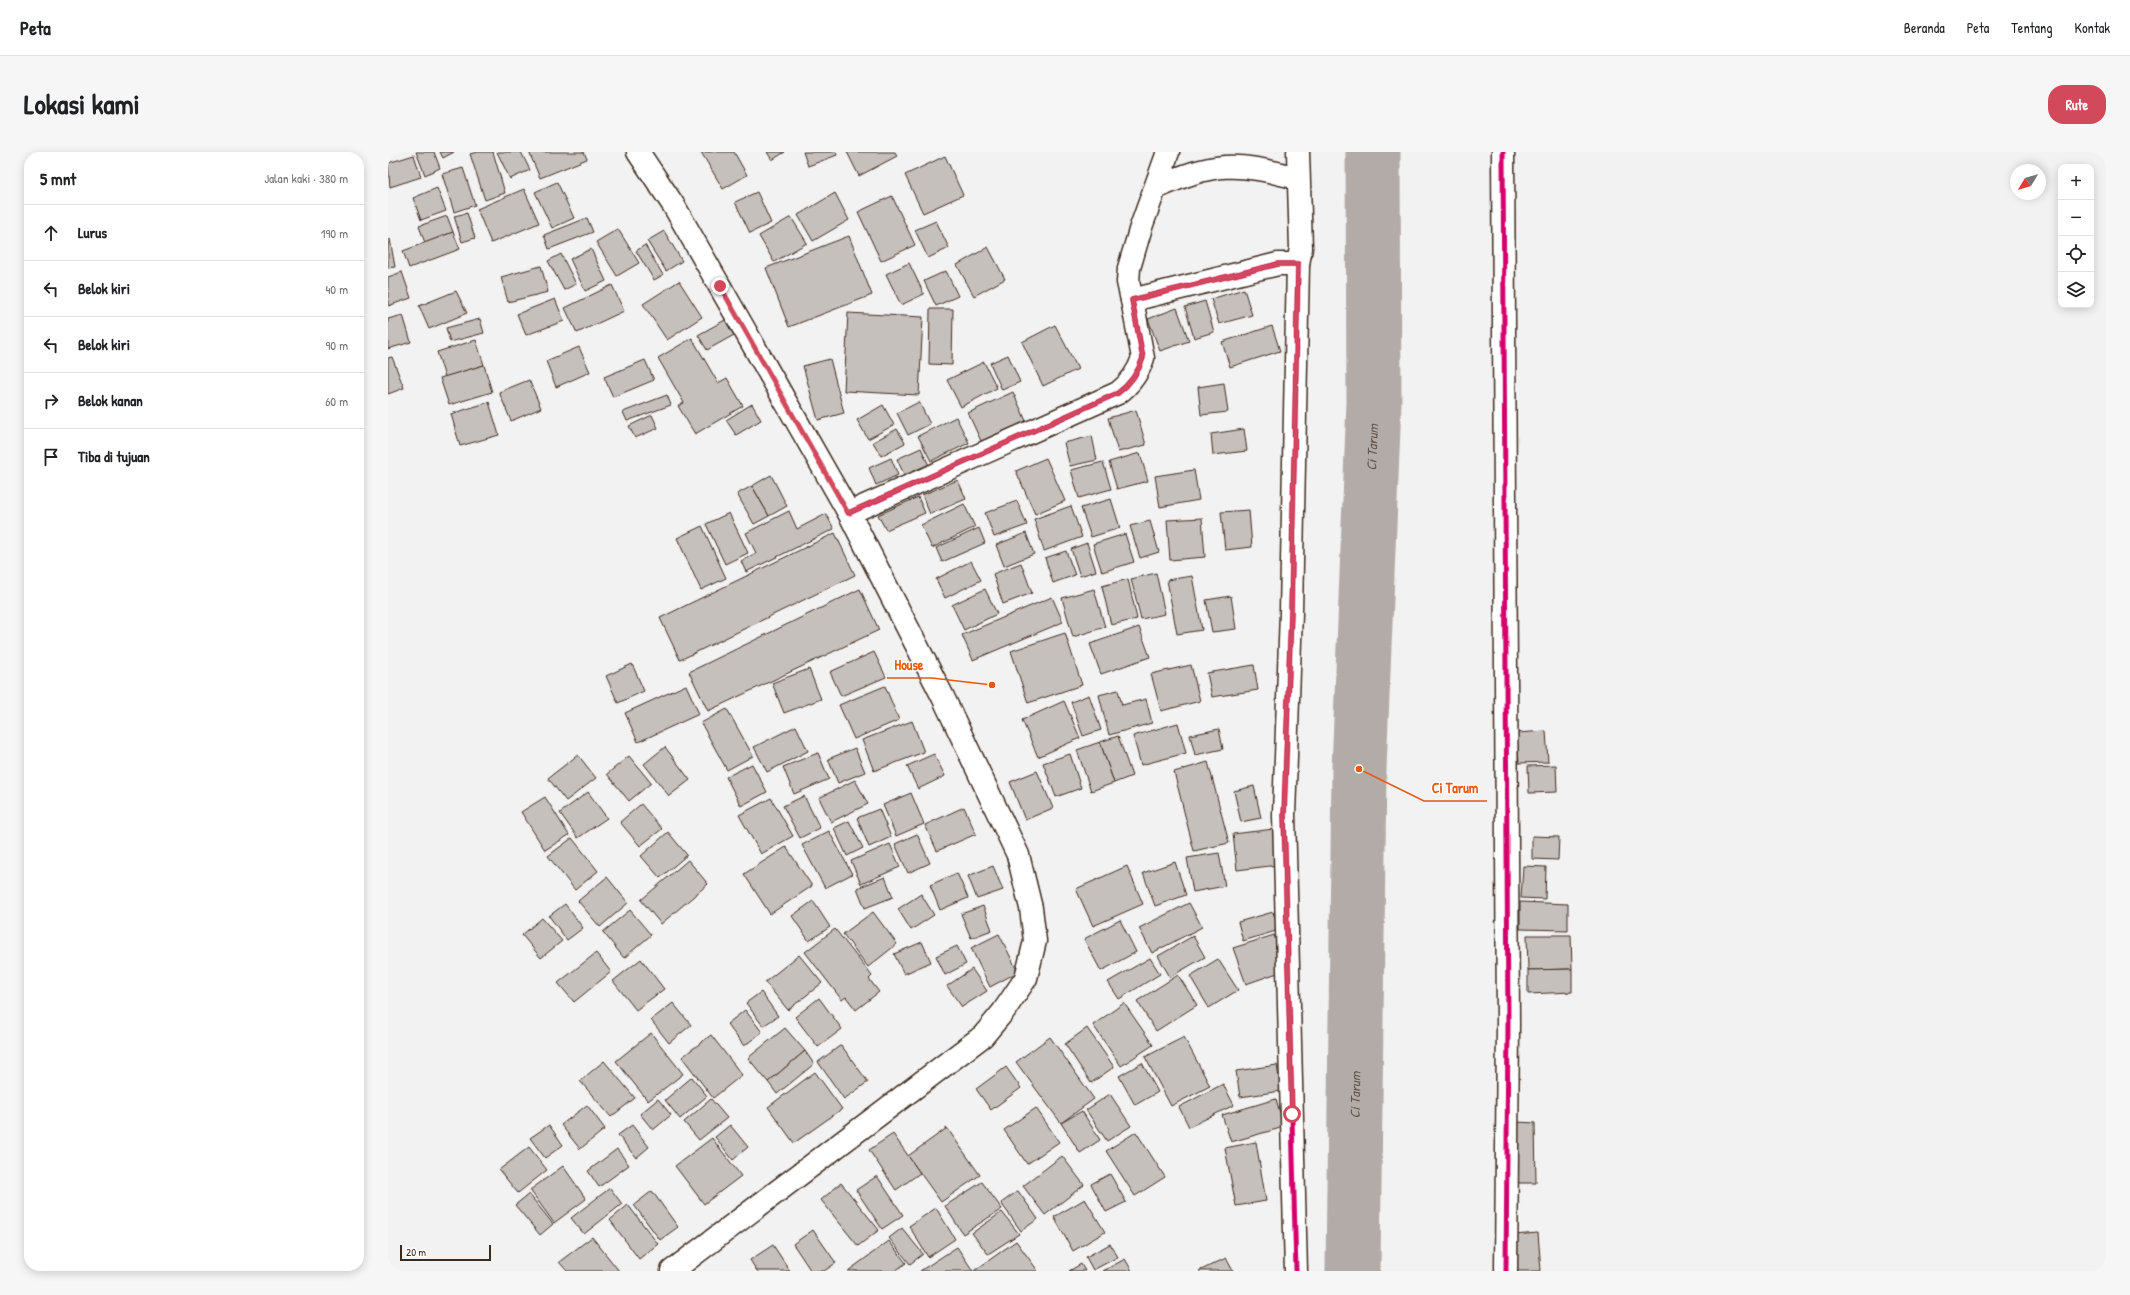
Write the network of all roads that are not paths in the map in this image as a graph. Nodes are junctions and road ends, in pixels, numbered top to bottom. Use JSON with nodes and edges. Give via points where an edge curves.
{"nodes":[{"id":1,"x":638,"y":152,"type":"edge"},
{"id":2,"x":1168,"y":152,"type":"edge"},
{"id":3,"x":1298,"y":152,"type":"edge"},
{"id":4,"x":1503,"y":152,"type":"edge"},
{"id":5,"x":1297,"y":178,"type":"junction"},
{"id":6,"x":1156,"y":188,"type":"junction"},
{"id":7,"x":1298,"y":264,"type":"junction"},
{"id":8,"x":1132,"y":300,"type":"junction"},
{"id":9,"x":848,"y":513,"type":"junction"},
{"id":10,"x":672,"y":1271,"type":"edge"},
{"id":11,"x":1296,"y":1271,"type":"edge"},
{"id":12,"x":1506,"y":1271,"type":"edge"}],
"edges":[{"from":1,"to":9,"type":"street","via":[[674,206]]},
{"from":2,"to":6,"type":"street"},
{"from":3,"to":5,"type":"street"},
{"from":4,"to":12,"type":"street","via":[[1508,1024]]},
{"from":5,"to":6,"type":"street","via":[[1265,170],[1223,166],[1186,175]]},
{"from":5,"to":7,"type":"street","via":[[1301,248]]},
{"from":6,"to":8,"type":"street","via":[[1143,220],[1129,268],[1128,282]]},
{"from":7,"to":8,"type":"street","via":[[1278,264]]},
{"from":7,"to":11,"type":"street","via":[[1284,815]]},
{"from":8,"to":9,"type":"street","via":[[1143,358],[1126,387],[1111,396]]},
{"from":9,"to":10,"type":"street","via":[[943,697],[1018,855],[1031,908],[1035,941],[1026,978],[983,1036]]}]}
